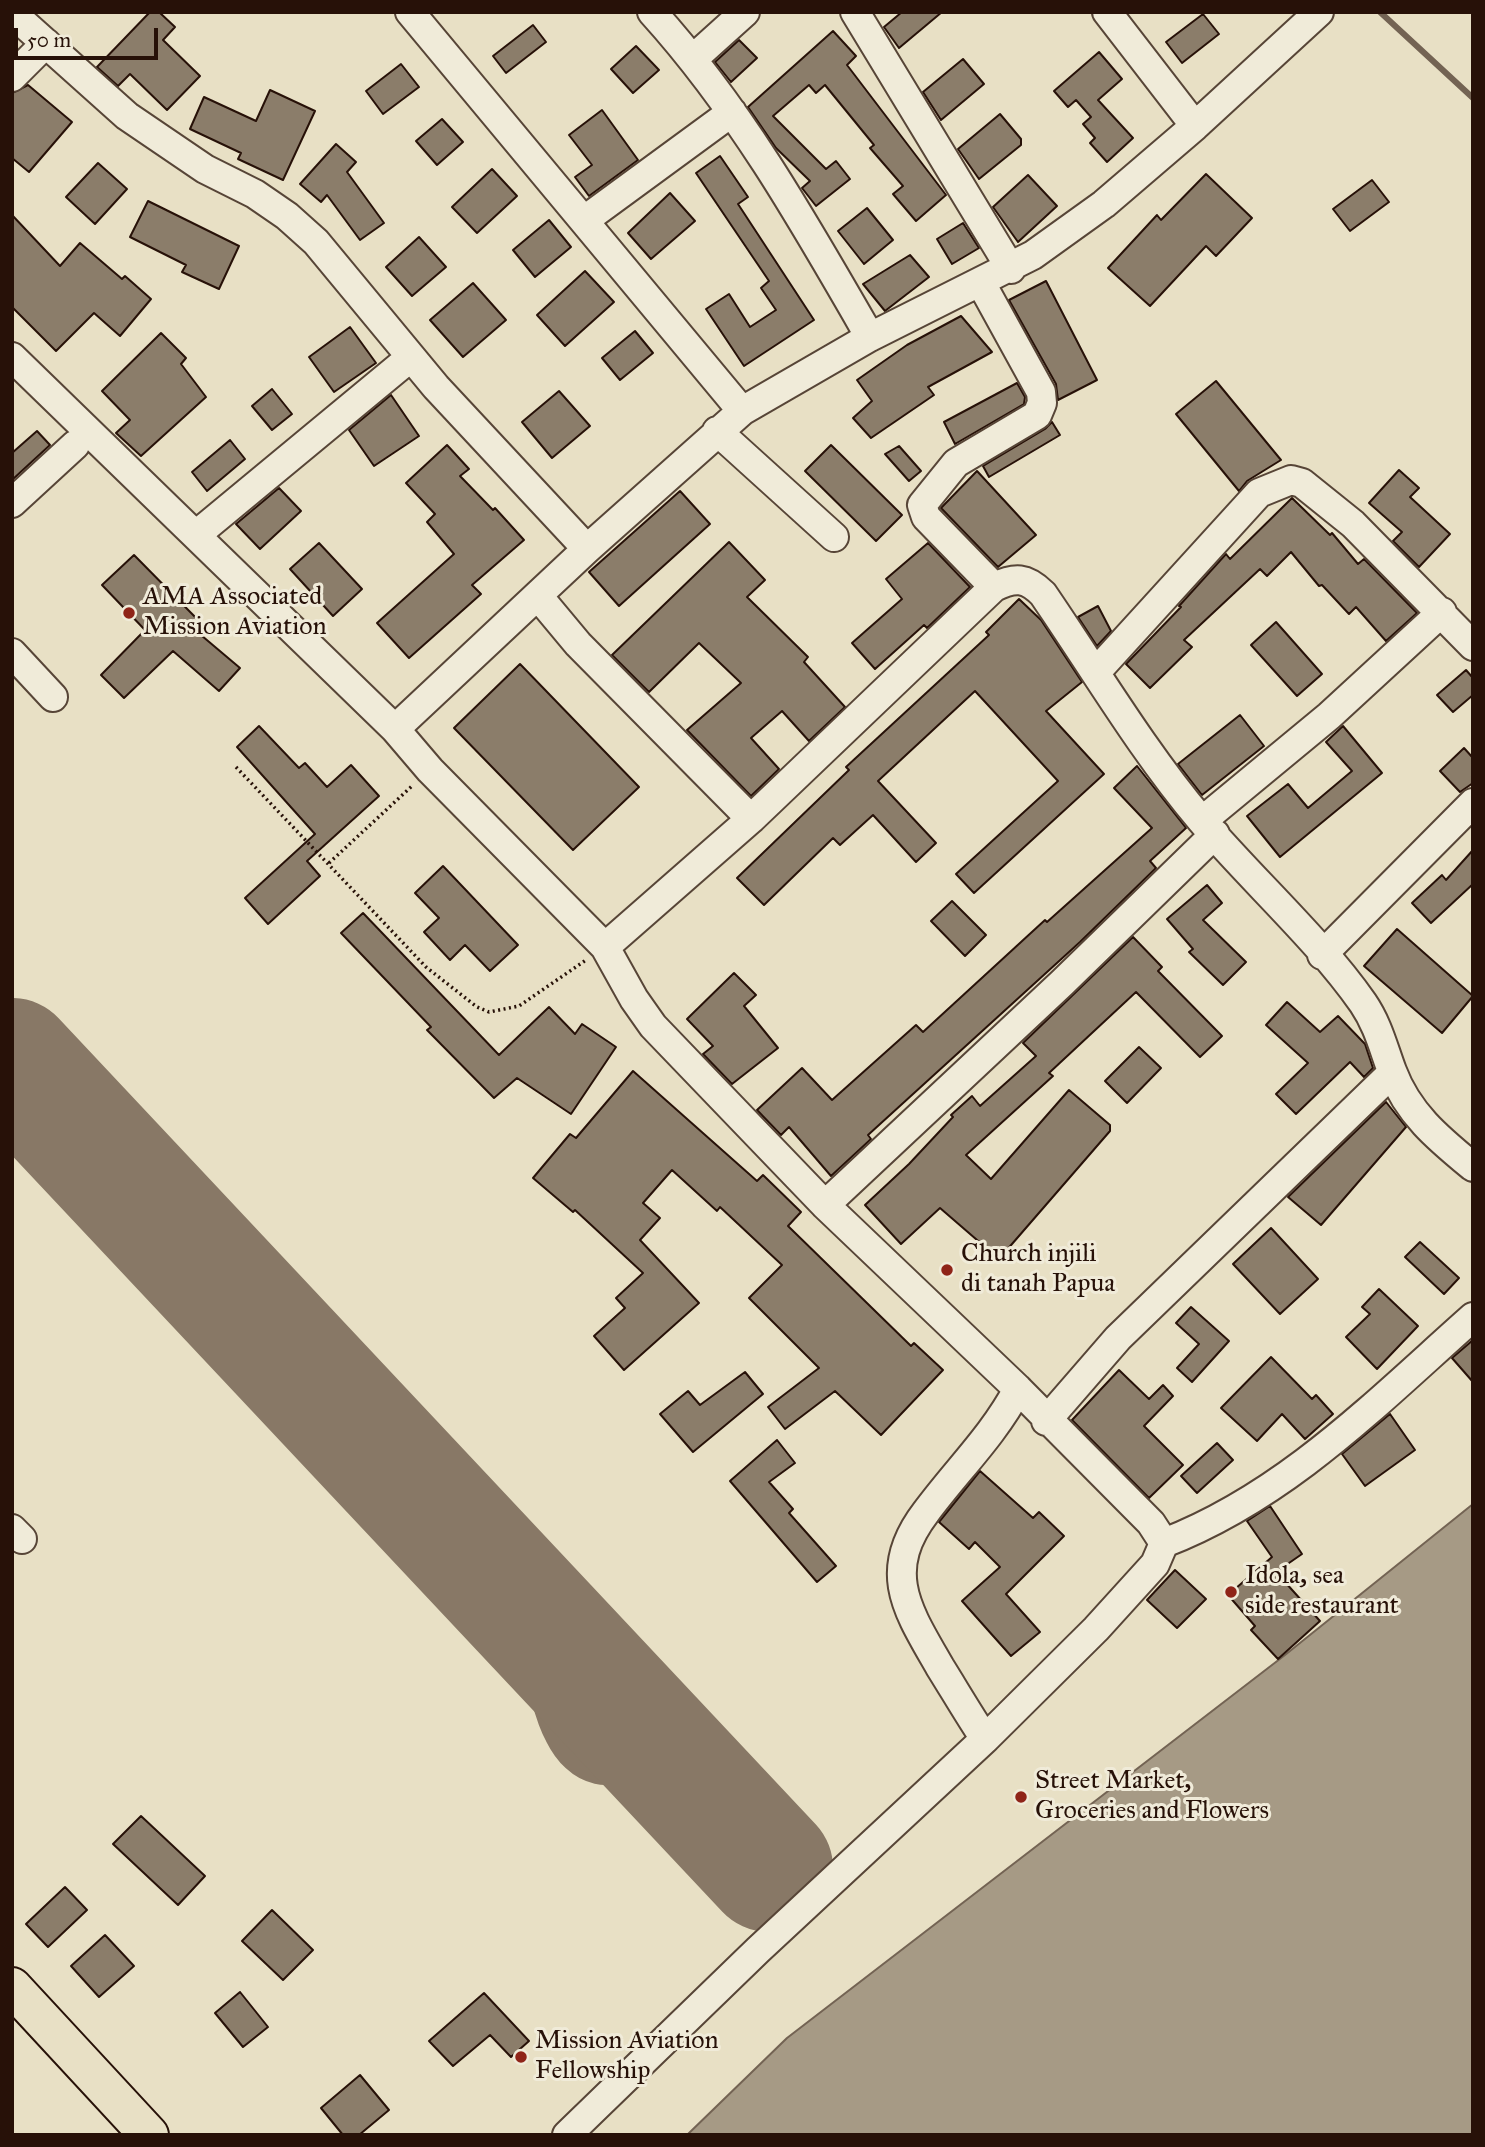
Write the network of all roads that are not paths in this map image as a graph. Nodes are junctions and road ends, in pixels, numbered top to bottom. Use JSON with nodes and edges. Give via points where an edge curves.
{"nodes":[{"id":1,"x":410,"y":12,"type":"edge"},
{"id":2,"x":652,"y":12,"type":"edge"},
{"id":3,"x":745,"y":12,"type":"edge"},
{"id":4,"x":855,"y":12,"type":"edge"},
{"id":5,"x":1107,"y":12,"type":"edge"},
{"id":6,"x":1319,"y":12,"type":"edge"},
{"id":7,"x":12,"y":13,"type":"edge"},
{"id":8,"x":46,"y":43,"type":"junction"},
{"id":9,"x":694,"y":58,"type":"junction"},
{"id":10,"x":12,"y":77,"type":"edge"},
{"id":11,"x":732,"y":112,"type":"junction"},
{"id":12,"x":1195,"y":127,"type":"junction"},
{"id":13,"x":586,"y":219,"type":"junction"},
{"id":14,"x":1011,"y":269,"type":"junction"},
{"id":15,"x":981,"y":283,"type":"junction"},
{"id":16,"x":870,"y":337,"type":"junction"},
{"id":17,"x":12,"y":357,"type":"edge"},
{"id":18,"x":411,"y":358,"type":"junction"},
{"id":19,"x":742,"y":411,"type":"junction"},
{"id":20,"x":717,"y":431,"type":"junction"},
{"id":21,"x":75,"y":445,"type":"dead end"},
{"id":22,"x":12,"y":503,"type":"edge"},
{"id":23,"x":197,"y":535,"type":"junction"},
{"id":24,"x":834,"y":537,"type":"dead end"},
{"id":25,"x":587,"y":549,"type":"junction"},
{"id":26,"x":994,"y":587,"type":"junction"},
{"id":27,"x":538,"y":596,"type":"junction"},
{"id":28,"x":1442,"y":612,"type":"junction"},
{"id":29,"x":1473,"y":646,"type":"edge"},
{"id":30,"x":12,"y":653,"type":"edge"},
{"id":31,"x":1096,"y":672,"type":"junction"},
{"id":32,"x":53,"y":697,"type":"dead end"},
{"id":33,"x":394,"y":729,"type":"junction"},
{"id":34,"x":1473,"y":803,"type":"edge"},
{"id":35,"x":751,"y":819,"type":"junction"},
{"id":36,"x":1209,"y":828,"type":"junction"},
{"id":37,"x":606,"y":947,"type":"junction"},
{"id":38,"x":1322,"y":955,"type":"junction"},
{"id":39,"x":1392,"y":1073,"type":"junction"},
{"id":40,"x":1473,"y":1167,"type":"edge"},
{"id":41,"x":825,"y":1205,"type":"junction"},
{"id":42,"x":1473,"y":1317,"type":"edge"},
{"id":43,"x":1018,"y":1389,"type":"junction"},
{"id":44,"x":1043,"y":1417,"type":"junction"},
{"id":45,"x":1000,"y":1423,"type":"junction"},
{"id":46,"x":1164,"y":1544,"type":"junction"},
{"id":47,"x":985,"y":1739,"type":"junction"},
{"id":48,"x":12,"y":1987,"type":"edge"},
{"id":49,"x":12,"y":2023,"type":"edge"},
{"id":50,"x":117,"y":2135,"type":"edge"},
{"id":51,"x":149,"y":2135,"type":"edge"},
{"id":52,"x":567,"y":2135,"type":"edge"}],
"edges":[{"from":1,"to":13,"type":"street"},
{"from":2,"to":9,"type":"street"},
{"from":3,"to":9,"type":"street"},
{"from":4,"to":14,"type":"street"},
{"from":5,"to":12,"type":"street"},
{"from":6,"to":12,"type":"street"},
{"from":7,"to":8,"type":"street"},
{"from":8,"to":10,"type":"street"},
{"from":8,"to":18,"type":"street","via":[[127,116],[205,169],[287,216],[316,243]]},
{"from":9,"to":11,"type":"street"},
{"from":11,"to":13,"type":"street"},
{"from":11,"to":16,"type":"street","via":[[796,209]]},
{"from":12,"to":14,"type":"street","via":[[1104,204]]},
{"from":13,"to":19,"type":"street"},
{"from":14,"to":15,"type":"street"},
{"from":15,"to":16,"type":"street"},
{"from":15,"to":26,"type":"street","via":[[1041,392],[1042,407],[1037,415],[956,463],[922,505],[926,517]]},
{"from":16,"to":19,"type":"street"},
{"from":17,"to":23,"type":"street"},
{"from":18,"to":23,"type":"street"},
{"from":18,"to":25,"type":"street"},
{"from":19,"to":20,"type":"street"},
{"from":20,"to":24,"type":"street"},
{"from":20,"to":25,"type":"street"},
{"from":21,"to":22,"type":"street"},
{"from":23,"to":33,"type":"street"},
{"from":25,"to":27,"type":"street"},
{"from":26,"to":31,"type":"street","via":[[1015,578],[1032,583]]},
{"from":26,"to":35,"type":"street"},
{"from":27,"to":33,"type":"street"},
{"from":27,"to":35,"type":"street","via":[[602,669]]},
{"from":28,"to":29,"type":"street"},
{"from":28,"to":31,"type":"street","via":[[1353,524],[1291,480],[1259,494]]},
{"from":28,"to":36,"type":"street"},
{"from":30,"to":32,"type":"street"},
{"from":31,"to":36,"type":"street","via":[[1151,756]]},
{"from":33,"to":37,"type":"street"},
{"from":34,"to":38,"type":"street"},
{"from":35,"to":37,"type":"street"},
{"from":36,"to":38,"type":"street"},
{"from":36,"to":41,"type":"street","via":[[1062,984]]},
{"from":37,"to":41,"type":"street","via":[[653,1026]]},
{"from":38,"to":39,"type":"street","via":[[1375,1023]]},
{"from":39,"to":40,"type":"street","via":[[1426,1129]]},
{"from":39,"to":44,"type":"street","via":[[1118,1338]]},
{"from":41,"to":43,"type":"street"},
{"from":42,"to":46,"type":"street","via":[[1308,1463],[1243,1507]]},
{"from":43,"to":44,"type":"street"},
{"from":43,"to":45,"type":"street"},
{"from":44,"to":45,"type":"street"},
{"from":44,"to":46,"type":"street","via":[[1151,1522]]},
{"from":45,"to":47,"type":"street","via":[[925,1513],[903,1549],[900,1577],[918,1630]]},
{"from":46,"to":47,"type":"street","via":[[1155,1564],[1096,1629]]},
{"from":47,"to":52,"type":"street"},
{"from":48,"to":51,"type":"highway"},
{"from":49,"to":50,"type":"highway"}]}
